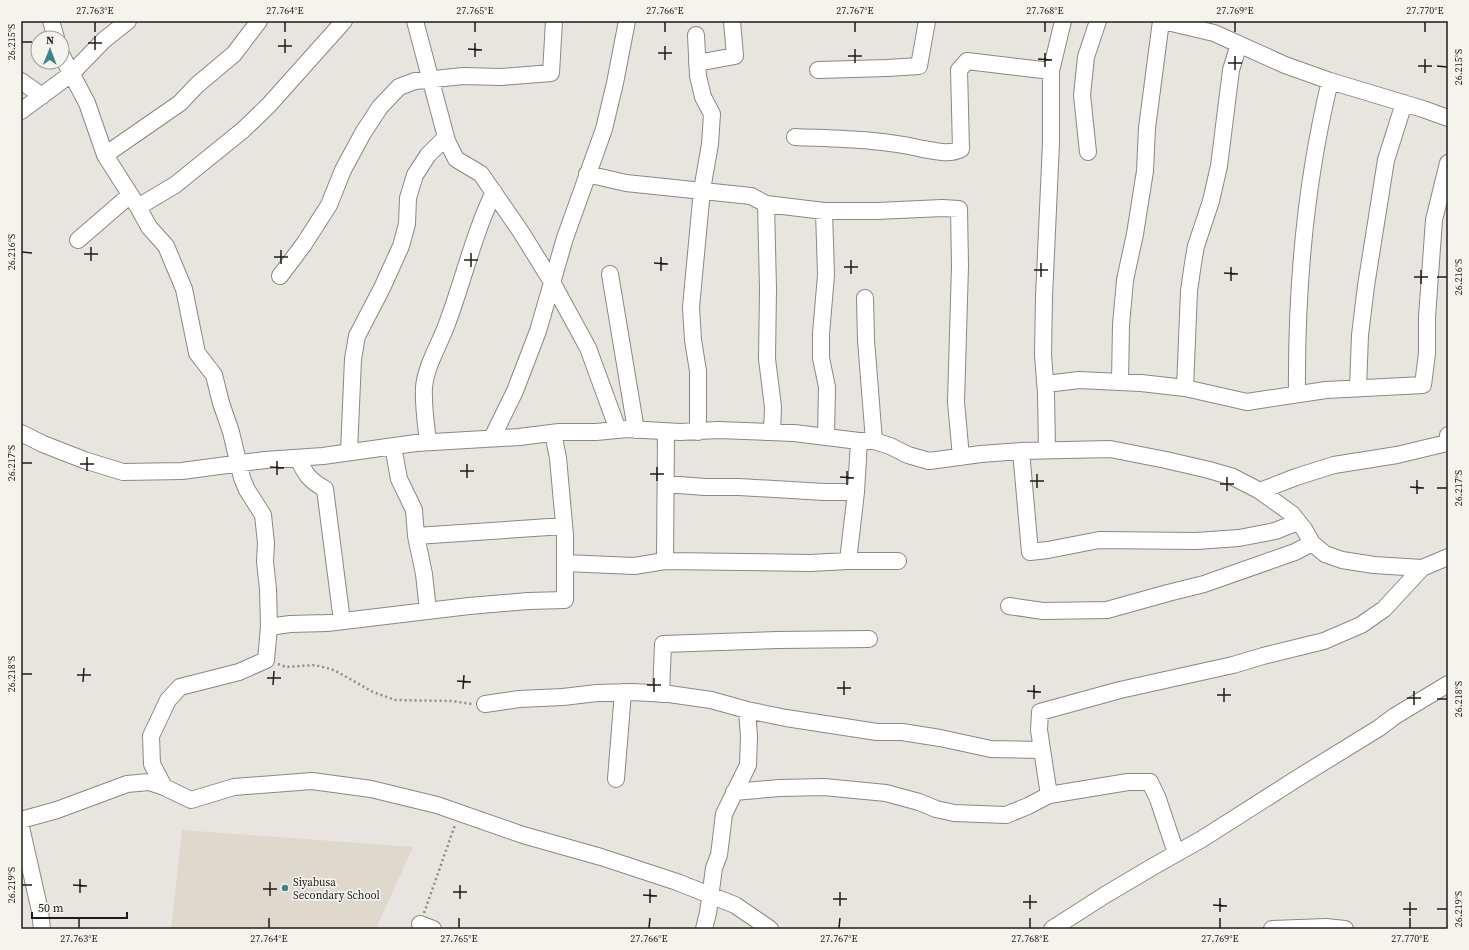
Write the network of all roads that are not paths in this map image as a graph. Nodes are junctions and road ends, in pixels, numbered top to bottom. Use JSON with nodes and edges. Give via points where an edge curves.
{"nodes":[{"id":1,"x":128,"y":21,"type":"edge"},
{"id":2,"x":259,"y":21,"type":"edge"},
{"id":3,"x":344,"y":21,"type":"edge"},
{"id":4,"x":415,"y":21,"type":"edge"},
{"id":5,"x":554,"y":21,"type":"edge"},
{"id":6,"x":627,"y":21,"type":"edge"},
{"id":7,"x":732,"y":21,"type":"edge"},
{"id":8,"x":927,"y":21,"type":"edge"},
{"id":9,"x":1063,"y":21,"type":"edge"},
{"id":10,"x":1098,"y":21,"type":"edge"},
{"id":11,"x":1162,"y":21,"type":"edge"},
{"id":12,"x":696,"y":35,"type":"dead end"},
{"id":13,"x":1239,"y":44,"type":"junction"},
{"id":14,"x":697,"y":63,"type":"junction"},
{"id":15,"x":69,"y":70,"type":"edge"},
{"id":16,"x":818,"y":70,"type":"dead end"},
{"id":17,"x":1051,"y":71,"type":"junction"},
{"id":18,"x":71,"y":74,"type":"junction"},
{"id":19,"x":432,"y":80,"type":"junction"},
{"id":20,"x":21,"y":81,"type":"edge"},
{"id":21,"x":1330,"y":81,"type":"junction"},
{"id":22,"x":42,"y":96,"type":"junction"},
{"id":23,"x":1404,"y":103,"type":"junction"},
{"id":24,"x":21,"y":111,"type":"edge"},
{"id":25,"x":1448,"y":118,"type":"edge"},
{"id":26,"x":446,"y":137,"type":"junction"},
{"id":27,"x":796,"y":137,"type":"dead end"},
{"id":28,"x":1088,"y":152,"type":"dead end"},
{"id":29,"x":105,"y":155,"type":"junction"},
{"id":30,"x":1448,"y":163,"type":"edge"},
{"id":31,"x":587,"y":174,"type":"junction"},
{"id":32,"x":702,"y":190,"type":"junction"},
{"id":33,"x":494,"y":192,"type":"junction"},
{"id":34,"x":134,"y":201,"type":"junction"},
{"id":35,"x":766,"y":204,"type":"junction"},
{"id":36,"x":824,"y":211,"type":"junction"},
{"id":37,"x":78,"y":240,"type":"dead end"},
{"id":38,"x":610,"y":274,"type":"dead end"},
{"id":39,"x":280,"y":276,"type":"dead end"},
{"id":40,"x":552,"y":282,"type":"junction"},
{"id":41,"x":865,"y":298,"type":"dead end"},
{"id":42,"x":1120,"y":382,"type":"junction"},
{"id":43,"x":1046,"y":384,"type":"junction"},
{"id":44,"x":1185,"y":388,"type":"junction"},
{"id":45,"x":1358,"y":388,"type":"junction"},
{"id":46,"x":1298,"y":394,"type":"junction"},
{"id":47,"x":618,"y":430,"type":"junction"},
{"id":48,"x":636,"y":430,"type":"junction"},
{"id":49,"x":666,"y":432,"type":"junction"},
{"id":50,"x":698,"y":432,"type":"junction"},
{"id":51,"x":772,"y":432,"type":"junction"},
{"id":52,"x":21,"y":433,"type":"edge"},
{"id":53,"x":553,"y":433,"type":"junction"},
{"id":54,"x":1448,"y":435,"type":"edge"},
{"id":55,"x":826,"y":437,"type":"junction"},
{"id":56,"x":492,"y":438,"type":"junction"},
{"id":57,"x":867,"y":441,"type":"junction"},
{"id":58,"x":428,"y":442,"type":"junction"},
{"id":59,"x":393,"y":446,"type":"junction"},
{"id":60,"x":1047,"y":450,"type":"junction"},
{"id":61,"x":1022,"y":451,"type":"junction"},
{"id":62,"x":349,"y":452,"type":"junction"},
{"id":63,"x":961,"y":457,"type":"junction"},
{"id":64,"x":298,"y":458,"type":"junction"},
{"id":65,"x":238,"y":464,"type":"junction"},
{"id":66,"x":666,"y":484,"type":"junction"},
{"id":67,"x":1260,"y":491,"type":"junction"},
{"id":68,"x":856,"y":492,"type":"junction"},
{"id":69,"x":1298,"y":522,"type":"junction"},
{"id":70,"x":564,"y":526,"type":"junction"},
{"id":71,"x":416,"y":536,"type":"junction"},
{"id":72,"x":1312,"y":543,"type":"junction"},
{"id":73,"x":1448,"y":557,"type":"edge"},
{"id":74,"x":665,"y":561,"type":"junction"},
{"id":75,"x":848,"y":561,"type":"junction"},
{"id":76,"x":898,"y":561,"type":"dead end"},
{"id":77,"x":565,"y":563,"type":"junction"},
{"id":78,"x":1422,"y":568,"type":"junction"},
{"id":79,"x":1010,"y":606,"type":"dead end"},
{"id":80,"x":428,"y":611,"type":"junction"},
{"id":81,"x":342,"y":621,"type":"junction"},
{"id":82,"x":269,"y":627,"type":"junction"},
{"id":83,"x":869,"y":639,"type":"dead end"},
{"id":84,"x":1448,"y":684,"type":"edge"},
{"id":85,"x":624,"y":692,"type":"junction"},
{"id":86,"x":661,"y":694,"type":"junction"},
{"id":87,"x":485,"y":704,"type":"road end"},
{"id":88,"x":746,"y":710,"type":"junction"},
{"id":89,"x":1042,"y":750,"type":"junction"},
{"id":90,"x":616,"y":779,"type":"dead end"},
{"id":91,"x":164,"y":786,"type":"junction"},
{"id":92,"x":734,"y":792,"type":"junction"},
{"id":93,"x":1049,"y":795,"type":"junction"},
{"id":94,"x":21,"y":820,"type":"edge"},
{"id":95,"x":21,"y":827,"type":"edge"},
{"id":96,"x":1176,"y":853,"type":"junction"},
{"id":97,"x":710,"y":895,"type":"junction"},
{"id":98,"x":42,"y":929,"type":"edge"},
{"id":99,"x":704,"y":929,"type":"edge"},
{"id":100,"x":770,"y":929,"type":"edge"},
{"id":101,"x":1052,"y":929,"type":"edge"},
{"id":102,"x":1272,"y":929,"type":"edge"},
{"id":103,"x":1345,"y":929,"type":"edge"}],
"edges":[{"from":1,"to":18,"type":"street","via":[[104,40]]},
{"from":2,"to":29,"type":"street","via":[[234,54],[180,103]]},
{"from":3,"to":34,"type":"street","via":[[244,130],[175,185]]},
{"from":4,"to":19,"type":"street"},
{"from":5,"to":19,"type":"street","via":[[551,73],[501,78],[463,76]]},
{"from":6,"to":31,"type":"street","via":[[616,83],[604,129]]},
{"from":7,"to":14,"type":"street","via":[[736,56]]},
{"from":8,"to":16,"type":"street","via":[[918,66]]},
{"from":9,"to":17,"type":"street"},
{"from":10,"to":28,"type":"street","via":[[1086,57],[1082,95]]},
{"from":11,"to":13,"type":"street","via":[[1214,33]]},
{"from":11,"to":42,"type":"street","via":[[1147,128],[1145,171],[1125,280]]},
{"from":12,"to":14,"type":"street"},
{"from":13,"to":21,"type":"street","via":[[1285,65]]},
{"from":13,"to":44,"type":"street","via":[[1231,70],[1219,166],[1193,263],[1189,291]]},
{"from":14,"to":32,"type":"street","via":[[703,97],[712,114]]},
{"from":15,"to":18,"type":"street"},
{"from":17,"to":27,"type":"street","via":[[967,61],[959,70],[961,149],[955,153],[898,143]]},
{"from":17,"to":43,"type":"street","via":[[1051,143],[1043,355]]},
{"from":18,"to":22,"type":"street"},
{"from":18,"to":29,"type":"street","via":[[87,103]]},
{"from":19,"to":26,"type":"street"},
{"from":19,"to":39,"type":"street","via":[[415,81],[399,87],[380,107],[343,170],[329,205]]},
{"from":20,"to":22,"type":"street"},
{"from":21,"to":23,"type":"street"},
{"from":21,"to":46,"type":"street","via":[[1309,188],[1297,353]]},
{"from":22,"to":24,"type":"street"},
{"from":23,"to":25,"type":"street"},
{"from":23,"to":45,"type":"street","via":[[1386,160],[1366,286],[1360,335]]},
{"from":26,"to":33,"type":"street","via":[[456,159],[481,174]]},
{"from":26,"to":62,"type":"street","via":[[428,155],[415,175],[408,198],[407,224],[401,246],[357,336],[353,359]]},
{"from":29,"to":34,"type":"street"},
{"from":30,"to":45,"type":"street","via":[[1434,220],[1423,385]]},
{"from":31,"to":32,"type":"street","via":[[626,183]]},
{"from":31,"to":40,"type":"street"},
{"from":32,"to":35,"type":"street","via":[[750,196]]},
{"from":32,"to":50,"type":"street","via":[[691,307],[698,371]]},
{"from":33,"to":40,"type":"street"},
{"from":33,"to":58,"type":"street","via":[[483,214],[462,284],[431,361],[424,386]]},
{"from":34,"to":37,"type":"street"},
{"from":34,"to":65,"type":"street","via":[[149,227],[166,246],[184,288],[197,353],[214,375]]},
{"from":35,"to":36,"type":"street"},
{"from":35,"to":51,"type":"street","via":[[767,359]]},
{"from":36,"to":55,"type":"street","via":[[826,275],[820,358],[827,387]]},
{"from":36,"to":63,"type":"street","via":[[959,209],[956,402]]},
{"from":38,"to":48,"type":"street"},
{"from":40,"to":47,"type":"street","via":[[588,348]]},
{"from":40,"to":56,"type":"street","via":[[538,331],[515,391]]},
{"from":41,"to":57,"type":"street"},
{"from":42,"to":43,"type":"street","via":[[1079,380]]},
{"from":42,"to":44,"type":"street"},
{"from":43,"to":60,"type":"street"},
{"from":44,"to":46,"type":"street","via":[[1247,402]]},
{"from":45,"to":46,"type":"street"},
{"from":47,"to":48,"type":"street"},
{"from":47,"to":53,"type":"street"},
{"from":48,"to":49,"type":"street"},
{"from":49,"to":50,"type":"street"},
{"from":49,"to":66,"type":"street"},
{"from":50,"to":51,"type":"street"},
{"from":51,"to":55,"type":"street"},
{"from":52,"to":65,"type":"street","via":[[84,460],[124,472],[182,471]]},
{"from":53,"to":56,"type":"street"},
{"from":53,"to":70,"type":"street","via":[[558,458]]},
{"from":54,"to":67,"type":"street","via":[[1447,443],[1397,455],[1334,465],[1296,476]]},
{"from":55,"to":57,"type":"street"},
{"from":56,"to":58,"type":"street"},
{"from":57,"to":63,"type":"street","via":[[890,446],[929,461]]},
{"from":57,"to":68,"type":"street"},
{"from":58,"to":59,"type":"street"},
{"from":59,"to":62,"type":"street"},
{"from":59,"to":71,"type":"street","via":[[399,479],[414,510]]},
{"from":60,"to":61,"type":"street"},
{"from":60,"to":67,"type":"street","via":[[1110,449],[1137,454],[1233,477]]},
{"from":61,"to":63,"type":"street"},
{"from":61,"to":69,"type":"street","via":[[1030,552],[1099,540],[1196,541],[1239,538],[1275,531]]},
{"from":62,"to":64,"type":"street"},
{"from":64,"to":65,"type":"street"},
{"from":64,"to":81,"type":"street","via":[[313,483],[325,490]]},
{"from":65,"to":82,"type":"street","via":[[247,490],[263,515]]},
{"from":66,"to":68,"type":"street"},
{"from":66,"to":74,"type":"street"},
{"from":67,"to":69,"type":"street","via":[[1292,514]]},
{"from":68,"to":75,"type":"street"},
{"from":69,"to":72,"type":"street"},
{"from":70,"to":71,"type":"street"},
{"from":70,"to":77,"type":"street"},
{"from":71,"to":80,"type":"street"},
{"from":72,"to":78,"type":"street","via":[[1326,554],[1342,560]]},
{"from":72,"to":79,"type":"street","via":[[1296,552],[1204,584],[1107,610],[1043,611]]},
{"from":73,"to":78,"type":"street"},
{"from":74,"to":75,"type":"street"},
{"from":74,"to":77,"type":"street","via":[[634,566]]},
{"from":75,"to":76,"type":"street"},
{"from":77,"to":80,"type":"street","via":[[565,600]]},
{"from":78,"to":89,"type":"street","via":[[1384,609],[1361,625],[1324,641],[1040,712]]},
{"from":80,"to":81,"type":"street"},
{"from":81,"to":82,"type":"street"},
{"from":82,"to":91,"type":"street","via":[[266,660],[239,672],[180,686],[168,700],[151,736],[152,764]]},
{"from":83,"to":86,"type":"street","via":[[664,644]]},
{"from":84,"to":96,"type":"street"},
{"from":85,"to":86,"type":"street"},
{"from":85,"to":87,"type":"street","via":[[519,699]]},
{"from":85,"to":90,"type":"street"},
{"from":86,"to":88,"type":"street","via":[[711,700]]},
{"from":88,"to":89,"type":"street","via":[[877,732],[902,732],[940,738],[991,749]]},
{"from":88,"to":92,"type":"street","via":[[749,737],[748,765]]},
{"from":89,"to":93,"type":"street"},
{"from":91,"to":94,"type":"street","via":[[149,782],[127,784],[58,810]]},
{"from":91,"to":97,"type":"street","via":[[191,800],[234,787],[312,781],[371,789],[437,805],[523,835],[654,874]]},
{"from":92,"to":93,"type":"street","via":[[824,787],[886,793],[919,802],[936,810],[954,813],[1006,815]]},
{"from":92,"to":97,"type":"street","via":[[724,814],[720,855],[714,868]]},
{"from":93,"to":96,"type":"street","via":[[1128,782],[1150,782]]},
{"from":95,"to":98,"type":"street"},
{"from":96,"to":101,"type":"street"},
{"from":97,"to":99,"type":"street"},
{"from":97,"to":100,"type":"street","via":[[735,905]]},
{"from":102,"to":103,"type":"street"}]}
